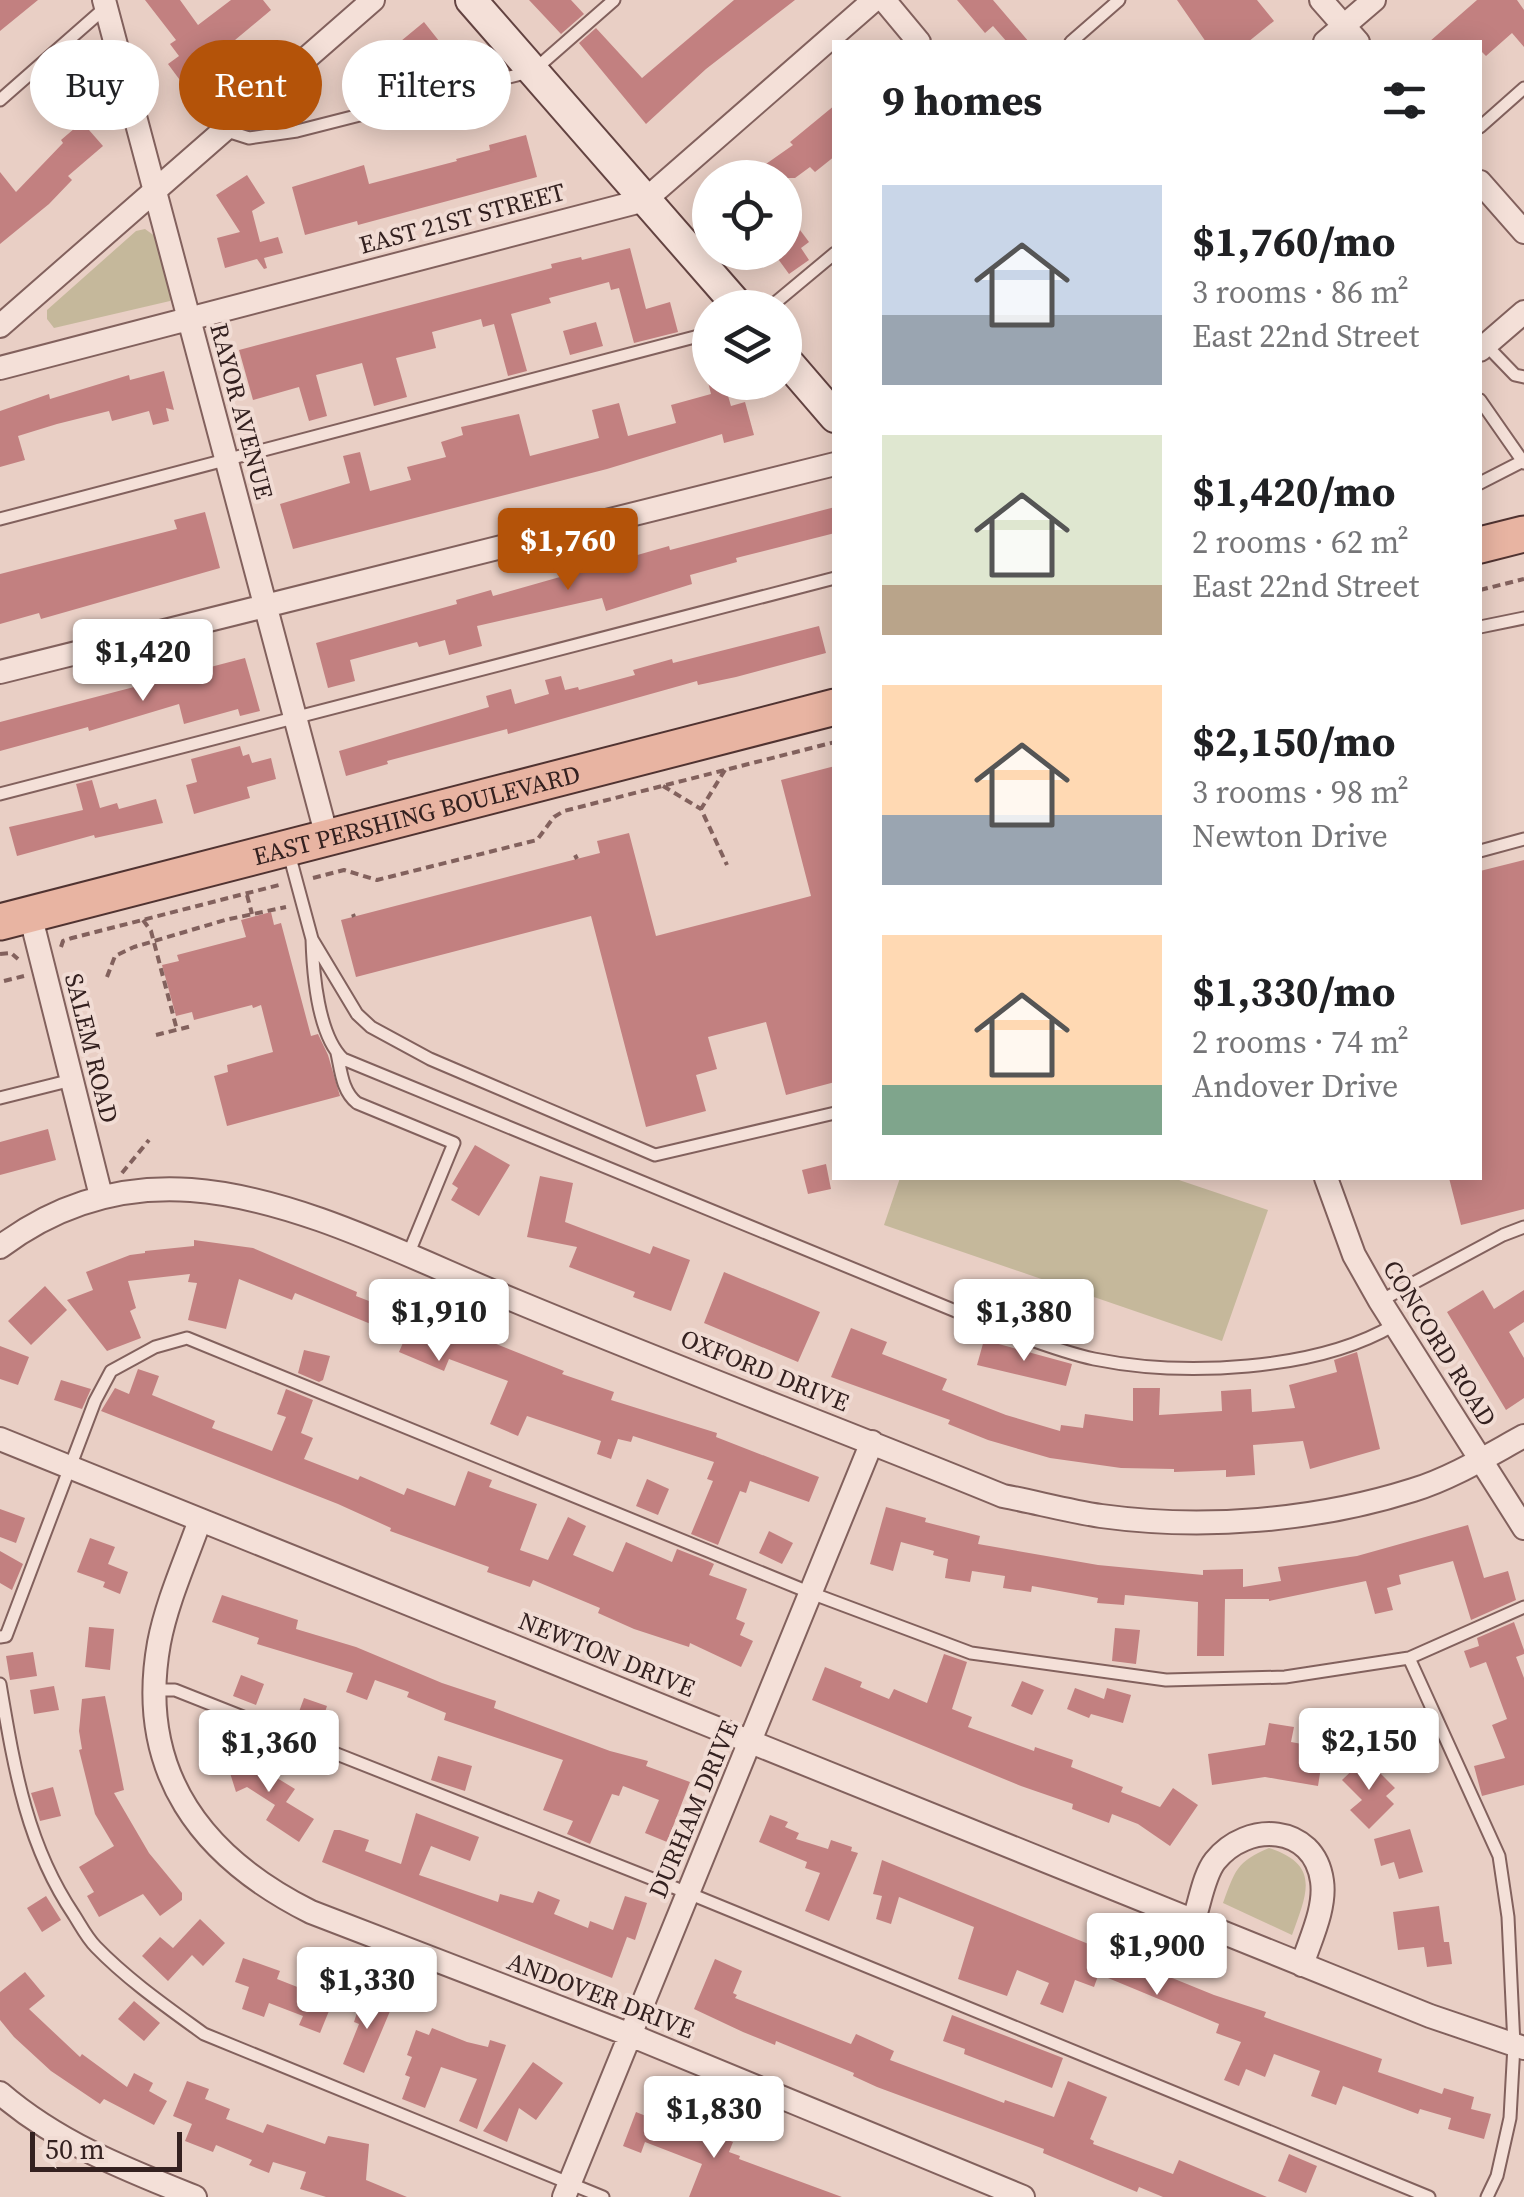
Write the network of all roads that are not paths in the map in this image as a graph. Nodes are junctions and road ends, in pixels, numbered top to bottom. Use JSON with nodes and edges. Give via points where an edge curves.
{"nodes":[{"id":1,"x":373,"y":0,"type":"edge"},
{"id":2,"x":471,"y":0,"type":"edge"},
{"id":3,"x":614,"y":0,"type":"edge"},
{"id":4,"x":874,"y":0,"type":"edge"},
{"id":5,"x":884,"y":0,"type":"edge"},
{"id":6,"x":1120,"y":0,"type":"edge"},
{"id":7,"x":1321,"y":0,"type":"edge"},
{"id":8,"x":1374,"y":0,"type":"edge"},
{"id":9,"x":108,"y":2,"type":"edge"},
{"id":10,"x":1351,"y":34,"type":"edge"},
{"id":11,"x":917,"y":40,"type":"edge"},
{"id":12,"x":1073,"y":40,"type":"edge"},
{"id":13,"x":322,"y":44,"type":"edge"},
{"id":14,"x":533,"y":71,"type":"junction"},
{"id":15,"x":1524,"y":88,"type":"edge"},
{"id":16,"x":0,"y":100,"type":"edge"},
{"id":17,"x":322,"y":124,"type":"edge"},
{"id":18,"x":1482,"y":125,"type":"edge"},
{"id":19,"x":224,"y":130,"type":"joint"},
{"id":20,"x":300,"y":130,"type":"edge"},
{"id":21,"x":1482,"y":184,"type":"edge"},
{"id":22,"x":155,"y":188,"type":"junction"},
{"id":23,"x":645,"y":200,"type":"junction"},
{"id":24,"x":1524,"y":232,"type":"edge"},
{"id":25,"x":832,"y":255,"type":"edge"},
{"id":26,"x":724,"y":290,"type":"edge"},
{"id":27,"x":790,"y":290,"type":"edge"},
{"id":28,"x":1524,"y":312,"type":"edge"},
{"id":29,"x":189,"y":318,"type":"junction"},
{"id":30,"x":0,"y":326,"type":"edge"},
{"id":31,"x":692,"y":338,"type":"edge"},
{"id":32,"x":1483,"y":348,"type":"edge"},
{"id":33,"x":0,"y":368,"type":"edge"},
{"id":34,"x":1524,"y":377,"type":"edge"},
{"id":35,"x":802,"y":379,"type":"edge"},
{"id":36,"x":1482,"y":403,"type":"edge"},
{"id":37,"x":832,"y":413,"type":"edge"},
{"id":38,"x":228,"y":461,"type":"junction"},
{"id":39,"x":1523,"y":462,"type":"edge"},
{"id":40,"x":832,"y":465,"type":"edge"},
{"id":41,"x":1482,"y":483,"type":"edge"},
{"id":42,"x":0,"y":519,"type":"edge"},
{"id":43,"x":1524,"y":534,"type":"edge"},
{"id":44,"x":1482,"y":544,"type":"edge"},
{"id":45,"x":832,"y":579,"type":"edge"},
{"id":46,"x":264,"y":604,"type":"junction"},
{"id":47,"x":1524,"y":618,"type":"edge"},
{"id":48,"x":1482,"y":627,"type":"edge"},
{"id":49,"x":0,"y":672,"type":"edge"},
{"id":50,"x":832,"y":708,"type":"edge"},
{"id":51,"x":294,"y":719,"type":"junction"},
{"id":52,"x":0,"y":794,"type":"edge"},
{"id":53,"x":327,"y":837,"type":"junction"},
{"id":54,"x":1524,"y":839,"type":"edge"},
{"id":55,"x":287,"y":847,"type":"junction"},
{"id":56,"x":1482,"y":850,"type":"edge"},
{"id":57,"x":15,"y":918,"type":"edge"},
{"id":58,"x":312,"y":939,"type":"junction"},
{"id":59,"x":337,"y":1053,"type":"junction"},
{"id":60,"x":72,"y":1080,"type":"junction"},
{"id":61,"x":0,"y":1098,"type":"edge"},
{"id":62,"x":832,"y":1114,"type":"edge"},
{"id":63,"x":1327,"y":1180,"type":"edge"},
{"id":64,"x":101,"y":1196,"type":"junction"},
{"id":65,"x":1524,"y":1227,"type":"edge"},
{"id":66,"x":0,"y":1247,"type":"edge"},
{"id":67,"x":408,"y":1256,"type":"junction"},
{"id":68,"x":1380,"y":1301,"type":"junction"},
{"id":69,"x":1394,"y":1325,"type":"junction"},
{"id":70,"x":1524,"y":1436,"type":"edge"},
{"id":71,"x":0,"y":1439,"type":"edge"},
{"id":72,"x":872,"y":1442,"type":"junction"},
{"id":73,"x":1480,"y":1460,"type":"junction"},
{"id":74,"x":70,"y":1467,"type":"junction"},
{"id":75,"x":200,"y":1520,"type":"junction"},
{"id":76,"x":1524,"y":1528,"type":"edge"},
{"id":77,"x":812,"y":1593,"type":"junction"},
{"id":78,"x":1524,"y":1607,"type":"edge"},
{"id":79,"x":0,"y":1637,"type":"edge"},
{"id":80,"x":1409,"y":1658,"type":"junction"},
{"id":81,"x":0,"y":1684,"type":"edge"},
{"id":82,"x":154,"y":1690,"type":"junction"},
{"id":83,"x":752,"y":1742,"type":"junction"},
{"id":84,"x":688,"y":1893,"type":"junction"},
{"id":85,"x":1194,"y":1919,"type":"junction"},
{"id":86,"x":1302,"y":1965,"type":"junction"},
{"id":87,"x":628,"y":2034,"type":"junction"},
{"id":88,"x":1519,"y":2046,"type":"edge"},
{"id":89,"x":0,"y":2093,"type":"edge"},
{"id":90,"x":567,"y":2190,"type":"edge"},
{"id":91,"x":195,"y":2197,"type":"edge"},
{"id":92,"x":604,"y":2197,"type":"edge"},
{"id":93,"x":1023,"y":2197,"type":"edge"},
{"id":94,"x":1429,"y":2197,"type":"edge"},
{"id":95,"x":1488,"y":2197,"type":"edge"}],
"edges":[{"from":1,"to":13,"type":"street"},
{"from":2,"to":14,"type":"main road"},
{"from":3,"to":14,"type":"lane"},
{"from":4,"to":23,"type":"street","name":"EAST 21ST STREET"},
{"from":5,"to":11,"type":"street"},
{"from":6,"to":12,"type":"lane"},
{"from":7,"to":10,"type":"street"},
{"from":8,"to":10,"type":"street"},
{"from":9,"to":16,"type":"lane"},
{"from":9,"to":22,"type":"street","name":"RAYOR AVENUE"},
{"from":14,"to":17,"type":"lane"},
{"from":14,"to":23,"type":"main road"},
{"from":15,"to":18,"type":"lane"},
{"from":19,"to":20,"type":"lane","via":[[249,138]]},
{"from":19,"to":22,"type":"street"},
{"from":21,"to":24,"type":"street"},
{"from":22,"to":29,"type":"street","name":"RAYOR AVENUE"},
{"from":22,"to":30,"type":"street"},
{"from":23,"to":26,"type":"main road"},
{"from":23,"to":29,"type":"street","name":"EAST 21ST STREET"},
{"from":25,"to":27,"type":"lane"},
{"from":28,"to":32,"type":"street"},
{"from":29,"to":33,"type":"street","name":"EAST 21ST STREET"},
{"from":29,"to":38,"type":"street","name":"RAYOR AVENUE"},
{"from":31,"to":38,"type":"lane"},
{"from":32,"to":34,"type":"lane"},
{"from":35,"to":37,"type":"main road"},
{"from":36,"to":39,"type":"lane"},
{"from":38,"to":42,"type":"lane"},
{"from":38,"to":46,"type":"street","name":"RAYOR AVENUE"},
{"from":39,"to":41,"type":"lane"},
{"from":40,"to":46,"type":"street"},
{"from":43,"to":44,"type":"main road"},
{"from":45,"to":51,"type":"lane"},
{"from":46,"to":49,"type":"street"},
{"from":46,"to":51,"type":"street","name":"RAYOR AVENUE"},
{"from":47,"to":48,"type":"lane"},
{"from":50,"to":53,"type":"main road","name":"EAST PERSHING BOULEVARD"},
{"from":51,"to":52,"type":"lane"},
{"from":51,"to":53,"type":"street","name":"RAYOR AVENUE"},
{"from":53,"to":55,"type":"main road","name":"EAST PERSHING BOULEVARD"},
{"from":54,"to":56,"type":"lane"},
{"from":55,"to":57,"type":"main road","name":"EAST PERSHING BOULEVARD"},
{"from":55,"to":58,"type":"lane"},
{"from":57,"to":60,"type":"street","name":"SALEM ROAD"},
{"from":58,"to":59,"type":"lane","via":[[313,975]]},
{"from":58,"to":62,"type":"lane","via":[[371,1027],[655,1155]]},
{"from":59,"to":67,"type":"lane","via":[[349,1096],[454,1144]]},
{"from":59,"to":69,"type":"lane","via":[[974,1319],[1092,1359],[1182,1369],[1275,1364],[1373,1338]]},
{"from":60,"to":61,"type":"lane"},
{"from":60,"to":64,"type":"street","name":"SALEM ROAD"},
{"from":63,"to":68,"type":"street","name":"CONCORD ROAD","via":[[1354,1255]]},
{"from":64,"to":66,"type":"street","name":"OXFORD DRIVE","via":[[27,1227]]},
{"from":64,"to":67,"type":"street","name":"OXFORD DRIVE","via":[[188,1190],[263,1201]]},
{"from":65,"to":68,"type":"lane"},
{"from":67,"to":72,"type":"street","name":"OXFORD DRIVE"},
{"from":68,"to":69,"type":"street","name":"CONCORD ROAD"},
{"from":69,"to":73,"type":"street","name":"CONCORD ROAD"},
{"from":70,"to":73,"type":"street","name":"OXFORD DRIVE"},
{"from":71,"to":74,"type":"street","name":"NEWTON DRIVE"},
{"from":72,"to":73,"type":"street","name":"OXFORD DRIVE","via":[[1003,1496],[1101,1516],[1178,1522],[1352,1506],[1416,1489]]},
{"from":72,"to":77,"type":"street","name":"DURHAM DRIVE"},
{"from":73,"to":76,"type":"street","name":"CONCORD ROAD"},
{"from":74,"to":75,"type":"street","name":"NEWTON DRIVE"},
{"from":74,"to":77,"type":"lane","via":[[112,1371],[155,1346],[187,1338]]},
{"from":74,"to":79,"type":"lane","via":[[6,1636]]},
{"from":75,"to":82,"type":"street","name":"ANDOVER DRIVE","via":[[159,1641]]},
{"from":75,"to":83,"type":"street","name":"NEWTON DRIVE"},
{"from":77,"to":80,"type":"lane","via":[[971,1653],[1166,1680],[1285,1677]]},
{"from":77,"to":83,"type":"street","name":"DURHAM DRIVE"},
{"from":78,"to":80,"type":"lane"},
{"from":80,"to":88,"type":"lane","via":[[1499,1856]]},
{"from":81,"to":90,"type":"lane","via":[[18,1790],[36,1846],[94,1945],[204,2034]]},
{"from":82,"to":84,"type":"lane","via":[[175,1690]]},
{"from":82,"to":87,"type":"street","name":"ANDOVER DRIVE","via":[[168,1770],[186,1806],[236,1867],[311,1912]]},
{"from":83,"to":84,"type":"street","name":"DURHAM DRIVE"},
{"from":83,"to":85,"type":"street","name":"NEWTON DRIVE"},
{"from":84,"to":87,"type":"street","name":"DURHAM DRIVE"},
{"from":84,"to":94,"type":"lane"},
{"from":85,"to":86,"type":"street","name":"NEWTON DRIVE"},
{"from":85,"to":86,"type":"street","via":[[1213,1863],[1238,1840],[1269,1832],[1294,1838],[1314,1857],[1322,1882]]},
{"from":86,"to":88,"type":"street","name":"NEWTON DRIVE"},
{"from":87,"to":90,"type":"street","name":"DURHAM DRIVE"},
{"from":87,"to":93,"type":"street","name":"ANDOVER DRIVE"},
{"from":88,"to":95,"type":"lane","via":[[1510,2118]]},
{"from":89,"to":91,"type":"street","via":[[94,2156]]},
{"from":90,"to":92,"type":"lane"}]}
